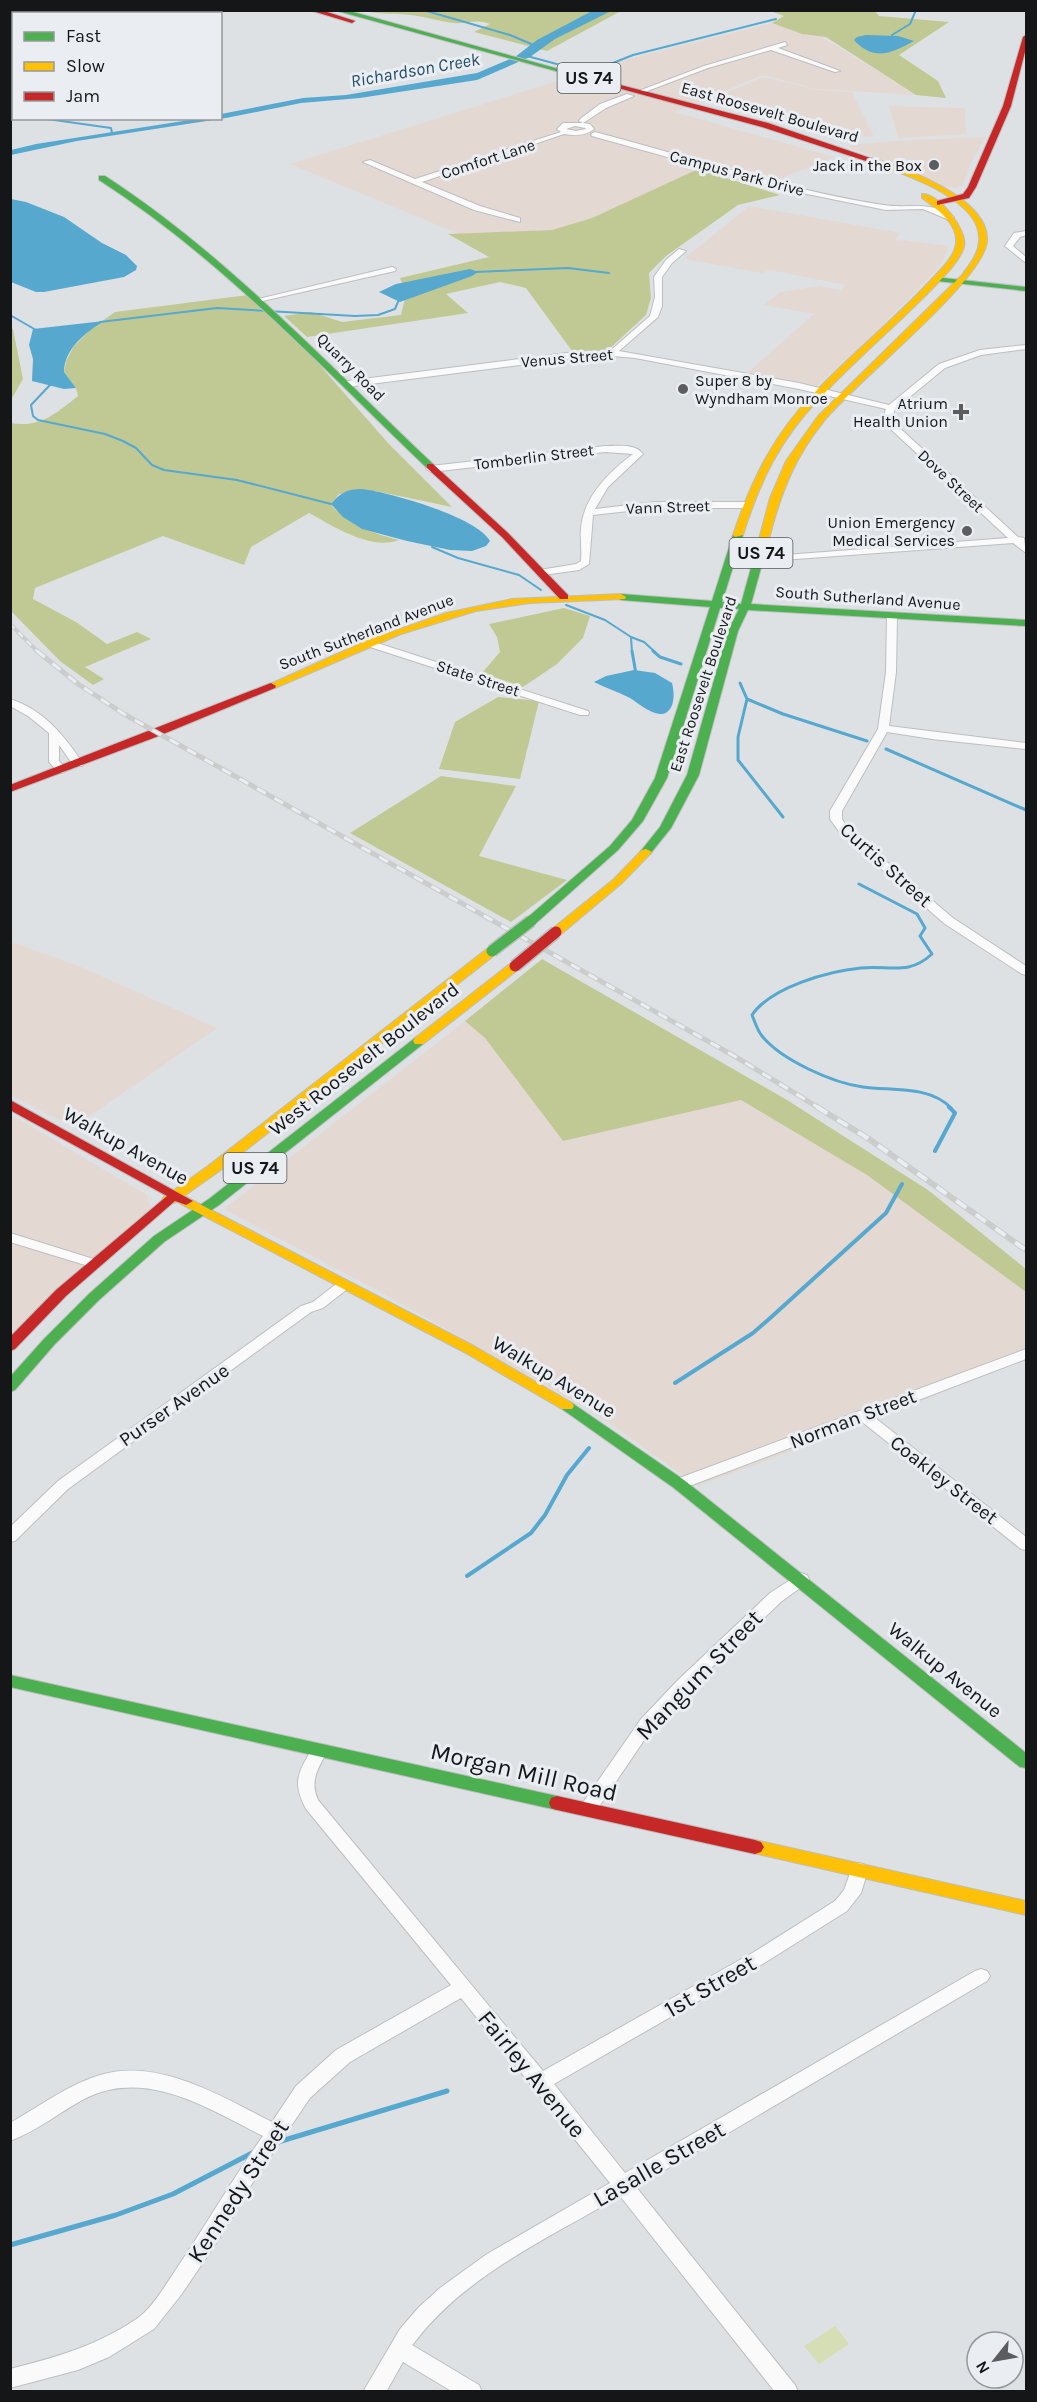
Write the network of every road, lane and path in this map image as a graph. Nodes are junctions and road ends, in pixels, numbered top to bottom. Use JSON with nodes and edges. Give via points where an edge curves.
{"nodes":[{"id":1,"x":312,"y":10,"type":"edge"},
{"id":2,"x":326,"y":10,"type":"edge"},
{"id":3,"x":337,"y":10,"type":"edge"},
{"id":4,"x":405,"y":29,"type":"junction"},
{"id":5,"x":1026,"y":37,"type":"edge"},
{"id":6,"x":785,"y":44,"type":"dead end"},
{"id":7,"x":771,"y":48,"type":"junction"},
{"id":8,"x":487,"y":54,"type":"junction"},
{"id":9,"x":534,"y":67,"type":"junction"},
{"id":10,"x":837,"y":71,"type":"dead end"},
{"id":11,"x":635,"y":94,"type":"junction"},
{"id":12,"x":585,"y":128,"type":"junction"},
{"id":13,"x":564,"y":132,"type":"junction"},
{"id":14,"x":762,"y":133,"type":"junction"},
{"id":15,"x":834,"y":145,"type":"junction"},
{"id":16,"x":820,"y":150,"type":"junction"},
{"id":17,"x":367,"y":162,"type":"dead end"},
{"id":18,"x":907,"y":174,"type":"junction"},
{"id":19,"x":102,"y":178,"type":"dead end"},
{"id":20,"x":415,"y":182,"type":"junction"},
{"id":21,"x":955,"y":200,"type":"junction"},
{"id":22,"x":934,"y":201,"type":"junction"},
{"id":23,"x":880,"y":206,"type":"junction"},
{"id":24,"x":950,"y":217,"type":"junction"},
{"id":25,"x":517,"y":220,"type":"dead end"},
{"id":26,"x":1026,"y":233,"type":"edge"},
{"id":27,"x":682,"y":250,"type":"dead end"},
{"id":28,"x":1026,"y":261,"type":"edge"},
{"id":29,"x":392,"y":269,"type":"dead end"},
{"id":30,"x":937,"y":279,"type":"junction"},
{"id":31,"x":960,"y":282,"type":"junction"},
{"id":32,"x":1026,"y":289,"type":"edge"},
{"id":33,"x":258,"y":300,"type":"junction"},
{"id":34,"x":1026,"y":347,"type":"edge"},
{"id":35,"x":612,"y":353,"type":"junction"},
{"id":36,"x":347,"y":384,"type":"junction"},
{"id":37,"x":821,"y":391,"type":"junction"},
{"id":38,"x":844,"y":396,"type":"junction"},
{"id":39,"x":893,"y":406,"type":"junction"},
{"id":40,"x":431,"y":469,"type":"junction"},
{"id":41,"x":748,"y":505,"type":"junction"},
{"id":42,"x":589,"y":513,"type":"junction"},
{"id":43,"x":1022,"y":540,"type":"edge"},
{"id":44,"x":1026,"y":550,"type":"edge"},
{"id":45,"x":759,"y":560,"type":"junction"},
{"id":46,"x":543,"y":572,"type":"junction"},
{"id":47,"x":564,"y":597,"type":"junction"},
{"id":48,"x":717,"y":604,"type":"junction"},
{"id":49,"x":745,"y":607,"type":"junction"},
{"id":50,"x":892,"y":616,"type":"junction"},
{"id":51,"x":1026,"y":623,"type":"edge"},
{"id":52,"x":371,"y":644,"type":"junction"},
{"id":53,"x":10,"y":702,"type":"edge"},
{"id":54,"x":584,"y":713,"type":"dead end"},
{"id":55,"x":883,"y":728,"type":"junction"},
{"id":56,"x":54,"y":730,"type":"junction"},
{"id":57,"x":1026,"y":746,"type":"edge"},
{"id":58,"x":78,"y":764,"type":"junction"},
{"id":59,"x":62,"y":770,"type":"junction"},
{"id":60,"x":10,"y":789,"type":"edge"},
{"id":61,"x":531,"y":921,"type":"joint"},
{"id":62,"x":556,"y":932,"type":"joint"},
{"id":63,"x":1026,"y":971,"type":"edge"},
{"id":64,"x":10,"y":1104,"type":"edge"},
{"id":65,"x":176,"y":1195,"type":"junction"},
{"id":66,"x":203,"y":1209,"type":"junction"},
{"id":67,"x":10,"y":1237,"type":"edge"},
{"id":68,"x":94,"y":1264,"type":"junction"},
{"id":69,"x":345,"y":1284,"type":"junction"},
{"id":70,"x":10,"y":1346,"type":"edge"},
{"id":71,"x":1026,"y":1354,"type":"edge"},
{"id":72,"x":10,"y":1387,"type":"edge"},
{"id":73,"x":862,"y":1415,"type":"junction"},
{"id":74,"x":679,"y":1484,"type":"junction"},
{"id":75,"x":10,"y":1537,"type":"edge"},
{"id":76,"x":1026,"y":1545,"type":"edge"},
{"id":77,"x":801,"y":1580,"type":"junction"},
{"id":78,"x":10,"y":1681,"type":"edge"},
{"id":79,"x":320,"y":1750,"type":"junction"},
{"id":80,"x":1026,"y":1762,"type":"edge"},
{"id":81,"x":588,"y":1809,"type":"junction"},
{"id":82,"x":859,"y":1870,"type":"junction"},
{"id":83,"x":1026,"y":1908,"type":"edge"},
{"id":84,"x":981,"y":1976,"type":"dead end"},
{"id":85,"x":462,"y":1988,"type":"junction"},
{"id":86,"x":541,"y":2082,"type":"junction"},
{"id":87,"x":10,"y":2133,"type":"edge"},
{"id":88,"x":275,"y":2133,"type":"junction"},
{"id":89,"x":622,"y":2185,"type":"junction"},
{"id":90,"x":400,"y":2349,"type":"junction"},
{"id":91,"x":10,"y":2379,"type":"edge"},
{"id":92,"x":373,"y":2391,"type":"edge"},
{"id":93,"x":472,"y":2391,"type":"edge"},
{"id":94,"x":788,"y":2391,"type":"edge"}],
"edges":[{"from":1,"to":8,"type":"main road","name":"East Roosevelt Boulevard","number":"US 74"},
{"from":2,"to":4,"type":"main road"},
{"from":3,"to":4,"type":"main road","name":"East Roosevelt Boulevard","number":"US 74"},
{"from":4,"to":8,"type":"main road","name":"East Roosevelt Boulevard","number":"US 74"},
{"from":5,"to":21,"type":"main road","via":[[996,137],[972,187],[966,196]]},
{"from":6,"to":7,"type":"street","name":"Comfort Lane"},
{"from":7,"to":10,"type":"street"},
{"from":7,"to":11,"type":"street","name":"Comfort Lane"},
{"from":8,"to":9,"type":"main road","name":"East Roosevelt Boulevard","number":"US 74"},
{"from":9,"to":11,"type":"main road","name":"East Roosevelt Boulevard","number":"US 74"},
{"from":9,"to":11,"type":"main road","name":"East Roosevelt Boulevard","number":"US 74","via":[[556,76]]},
{"from":11,"to":12,"type":"street","name":"Comfort Lane","via":[[603,106]]},
{"from":11,"to":14,"type":"main road","name":"East Roosevelt Boulevard","number":"US 74"},
{"from":11,"to":15,"type":"main road","name":"East Roosevelt Boulevard","number":"US 74"},
{"from":12,"to":13,"type":"street","name":"Comfort Lane"},
{"from":12,"to":13,"type":"street","name":"Comfort Lane","via":[[563,126]]},
{"from":12,"to":23,"type":"street","name":"Campus Park Drive","via":[[782,188]]},
{"from":13,"to":20,"type":"street","name":"Comfort Lane"},
{"from":14,"to":15,"type":"main road"},
{"from":14,"to":16,"type":"main road","name":"East Roosevelt Boulevard","number":"US 74"},
{"from":15,"to":18,"type":"main road","name":"East Roosevelt Boulevard","number":"US 74"},
{"from":16,"to":18,"type":"main road","via":[[835,150]]},
{"from":16,"to":22,"type":"main road","name":"East Roosevelt Boulevard","number":"US 74","via":[[896,179]]},
{"from":17,"to":20,"type":"street"},
{"from":18,"to":21,"type":"main road","name":"East Roosevelt Boulevard","number":"US 74","via":[[943,190]]},
{"from":19,"to":33,"type":"main road","name":"Quarry Road","via":[[214,258]]},
{"from":20,"to":25,"type":"street"},
{"from":21,"to":22,"type":"main road"},
{"from":21,"to":31,"type":"main road","name":"East Roosevelt Boulevard","number":"US 74","via":[[977,220],[984,243],[979,257]]},
{"from":22,"to":23,"type":"street","name":"Campus Park Drive"},
{"from":22,"to":24,"type":"main road","name":"East Roosevelt Boulevard","number":"US 74"},
{"from":23,"to":24,"type":"street","name":"Campus Park Drive","via":[[924,207]]},
{"from":24,"to":30,"type":"main road","name":"East Roosevelt Boulevard","number":"US 74","via":[[960,246]]},
{"from":26,"to":28,"type":"street","via":[[1017,235],[1009,246]]},
{"from":27,"to":35,"type":"street","via":[[658,274],[654,317]]},
{"from":29,"to":33,"type":"street"},
{"from":30,"to":31,"type":"main road"},
{"from":30,"to":37,"type":"main road","name":"East Roosevelt Boulevard","number":"US 74"},
{"from":31,"to":32,"type":"main road"},
{"from":31,"to":38,"type":"main road","name":"East Roosevelt Boulevard","number":"US 74"},
{"from":33,"to":36,"type":"main road","name":"Quarry Road"},
{"from":34,"to":39,"type":"street","via":[[949,362],[931,372]]},
{"from":35,"to":36,"type":"street","name":"Venus Street"},
{"from":35,"to":37,"type":"street","name":"Venus Street"},
{"from":36,"to":40,"type":"main road","name":"Quarry Road"},
{"from":37,"to":38,"type":"street"},
{"from":37,"to":41,"type":"main road","name":"East Roosevelt Boulevard","number":"US 74","via":[[781,438]]},
{"from":38,"to":39,"type":"street"},
{"from":38,"to":45,"type":"main road","name":"East Roosevelt Boulevard","number":"US 74","via":[[820,418],[791,462],[775,498]]},
{"from":39,"to":43,"type":"street","name":"Dove Street","via":[[886,416],[888,424]]},
{"from":40,"to":42,"type":"street","name":"Tomberlin Street","via":[[605,448],[637,452],[594,496]]},
{"from":40,"to":46,"type":"main road","name":"Quarry Road"},
{"from":41,"to":42,"type":"street","name":"Vann Street","via":[[655,505]]},
{"from":41,"to":48,"type":"main road","name":"East Roosevelt Boulevard","number":"US 74"},
{"from":42,"to":46,"type":"street","via":[[585,526],[586,562],[579,567]]},
{"from":43,"to":44,"type":"street","name":"Dove Street"},
{"from":43,"to":45,"type":"street"},
{"from":45,"to":49,"type":"main road","name":"East Roosevelt Boulevard","number":"US 74"},
{"from":46,"to":47,"type":"main road","name":"Quarry Road"},
{"from":47,"to":48,"type":"main road","name":"South Sutherland Avenue","via":[[632,597]]},
{"from":47,"to":52,"type":"main road","name":"South Sutherland Avenue","via":[[478,608]]},
{"from":48,"to":49,"type":"main road","name":"South Sutherland Avenue"},
{"from":48,"to":61,"type":"main road","name":"East Roosevelt Boulevard","number":"US 74","via":[[661,778],[637,821],[600,862]]},
{"from":49,"to":50,"type":"main road","name":"South Sutherland Avenue"},
{"from":49,"to":62,"type":"main road","name":"East Roosevelt Boulevard","number":"US 74","via":[[733,631],[693,775],[665,828],[618,881]]},
{"from":50,"to":51,"type":"main road","name":"South Sutherland Avenue"},
{"from":50,"to":55,"type":"street","name":"Curtis Street","via":[[891,672]]},
{"from":52,"to":54,"type":"street","name":"State Street"},
{"from":52,"to":58,"type":"main road","name":"South Sutherland Avenue"},
{"from":53,"to":56,"type":"street"},
{"from":55,"to":57,"type":"street"},
{"from":55,"to":63,"type":"street","name":"Curtis Street","via":[[836,811],[836,819],[844,831],[949,921]]},
{"from":56,"to":58,"type":"street"},
{"from":56,"to":59,"type":"street","via":[[54,762]]},
{"from":58,"to":59,"type":"main road","name":"South Sutherland Avenue"},
{"from":59,"to":60,"type":"main road","name":"South Sutherland Avenue"},
{"from":61,"to":65,"type":"main road","name":"West Roosevelt Boulevard","number":"US 74","bridge":true},
{"from":62,"to":66,"type":"main road","name":"West Roosevelt Boulevard","number":"US 74","bridge":true},
{"from":64,"to":65,"type":"main road","name":"Walkup Avenue"},
{"from":65,"to":66,"type":"main road","name":"Walkup Avenue"},
{"from":65,"to":68,"type":"main road","name":"West Roosevelt Boulevard","number":"US 74"},
{"from":66,"to":69,"type":"main road","name":"Walkup Avenue"},
{"from":66,"to":72,"type":"main road","name":"West Roosevelt Boulevard","number":"US 74","via":[[159,1239],[94,1297]]},
{"from":67,"to":68,"type":"street"},
{"from":68,"to":70,"type":"main road","name":"West Roosevelt Boulevard","number":"US 74"},
{"from":69,"to":74,"type":"main road","name":"Walkup Avenue","via":[[472,1350],[585,1416]]},
{"from":69,"to":75,"type":"street","name":"Purser Avenue","via":[[63,1485]]},
{"from":71,"to":73,"type":"street","name":"Norman Street"},
{"from":73,"to":74,"type":"street","name":"Norman Street"},
{"from":73,"to":76,"type":"street","name":"Coakley Street"},
{"from":74,"to":77,"type":"main road","name":"Walkup Avenue"},
{"from":77,"to":80,"type":"main road","name":"Walkup Avenue"},
{"from":77,"to":81,"type":"street","name":"Mangum Street","via":[[776,1597],[647,1723]]},
{"from":78,"to":79,"type":"main road","name":"Morgan Mill Road"},
{"from":79,"to":81,"type":"main road","name":"Morgan Mill Road"},
{"from":79,"to":85,"type":"street","name":"Fairley Avenue","via":[[307,1771],[305,1792]]},
{"from":81,"to":82,"type":"main road","name":"Morgan Mill Road"},
{"from":82,"to":83,"type":"main road","name":"Morgan Mill Road"},
{"from":82,"to":86,"type":"street","name":"1st Street","via":[[852,1893],[842,1906]]},
{"from":84,"to":89,"type":"street","name":"Lasalle Street"},
{"from":85,"to":86,"type":"street","name":"Fairley Avenue"},
{"from":85,"to":88,"type":"street","name":"Kennedy Street","via":[[330,2066],[303,2092]]},
{"from":86,"to":89,"type":"street","name":"Fairley Avenue"},
{"from":87,"to":88,"type":"street","via":[[104,2082],[132,2077],[166,2084]]},
{"from":88,"to":91,"type":"street","name":"Kennedy Street","via":[[180,2280],[147,2323],[71,2363]]},
{"from":89,"to":90,"type":"street","name":"Lasalle Street","via":[[452,2289],[425,2312]]},
{"from":89,"to":94,"type":"street","name":"Fairley Avenue"},
{"from":90,"to":92,"type":"street","name":"Lasalle Street"},
{"from":90,"to":93,"type":"street"}]}
